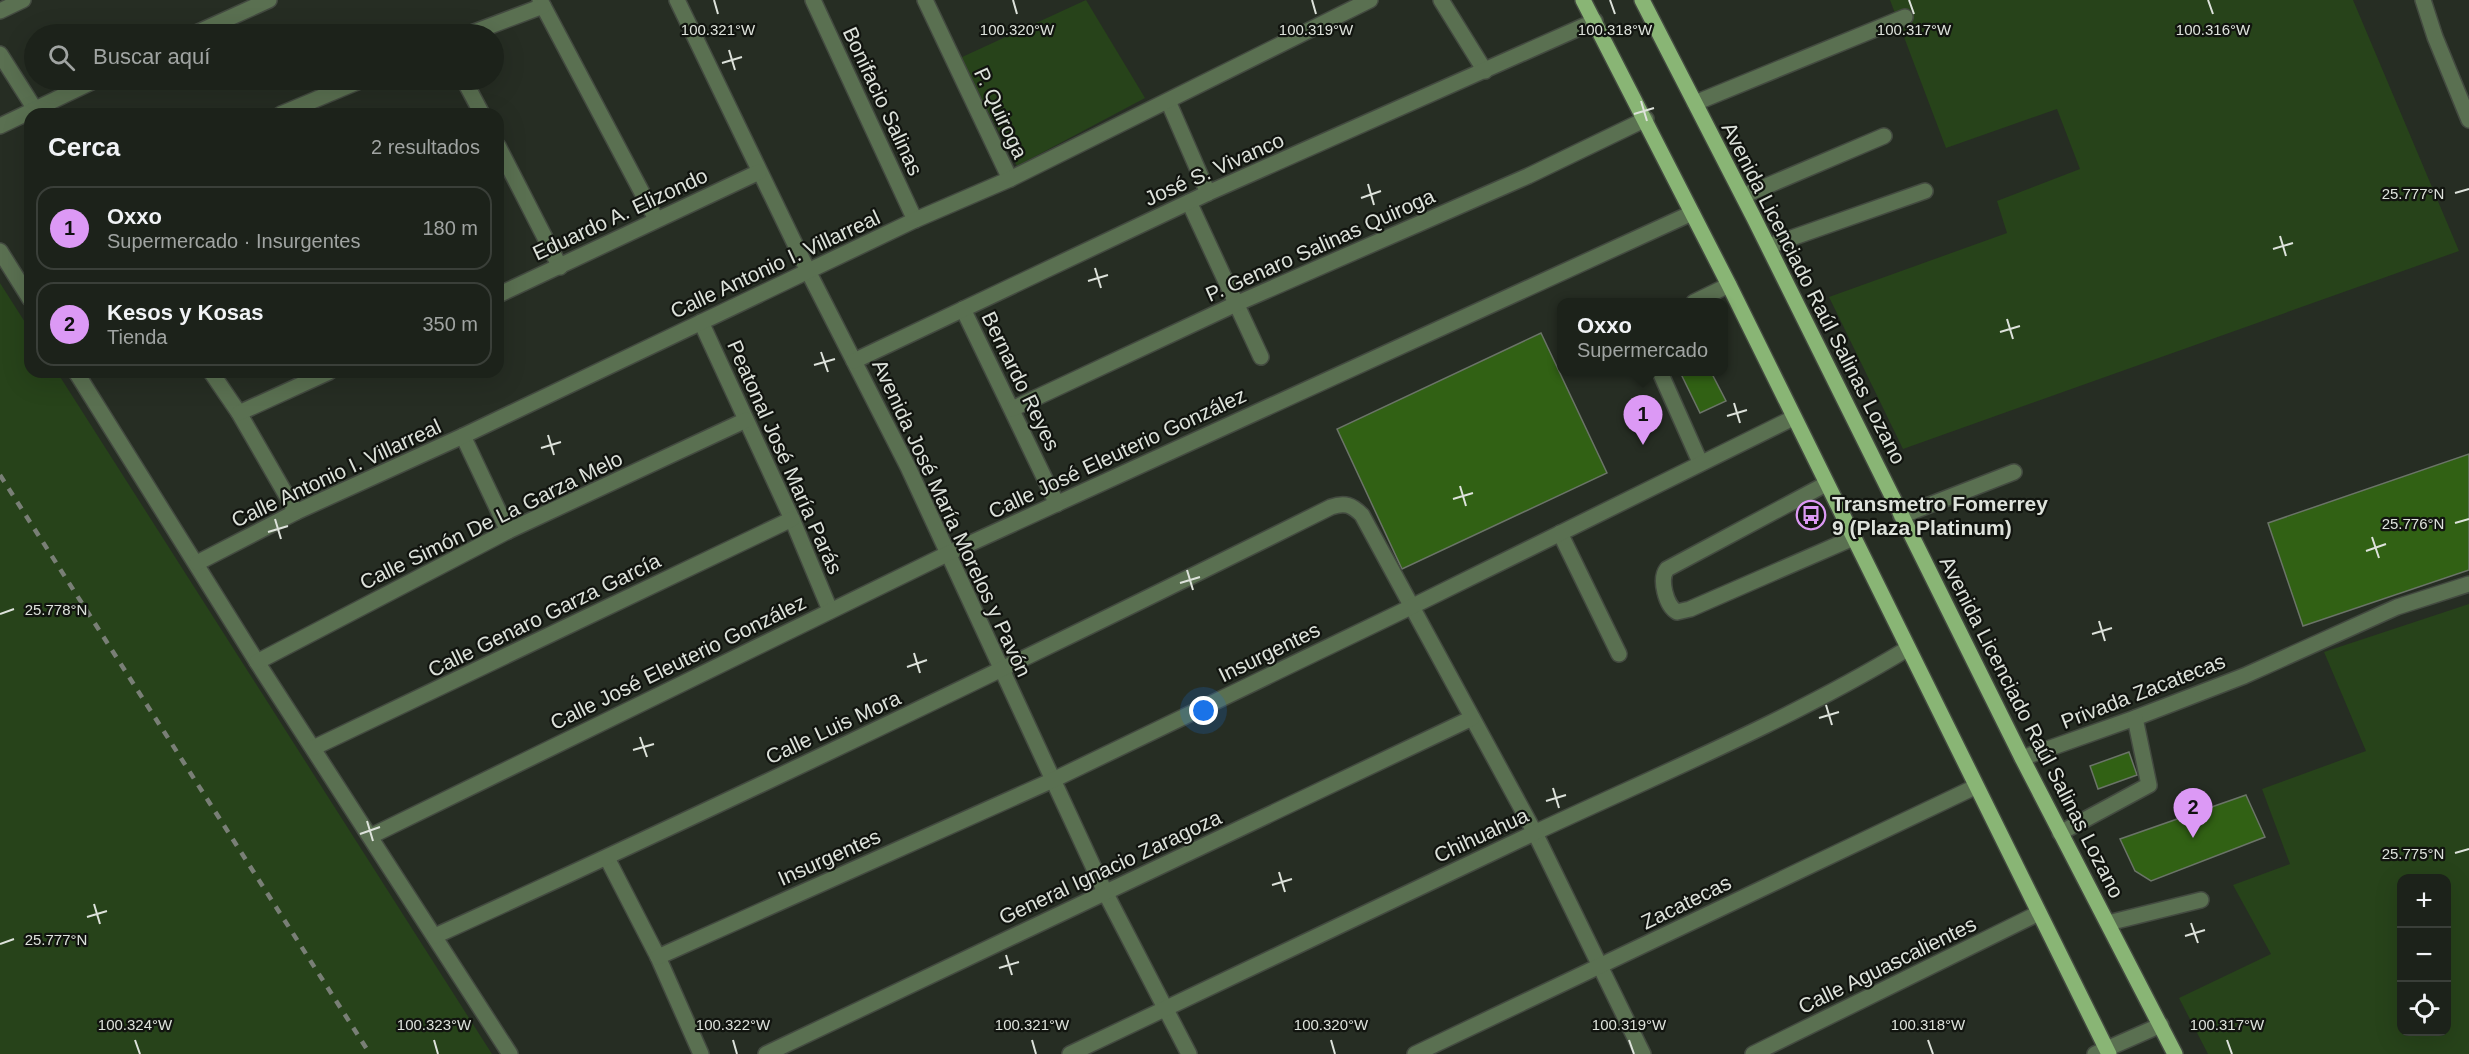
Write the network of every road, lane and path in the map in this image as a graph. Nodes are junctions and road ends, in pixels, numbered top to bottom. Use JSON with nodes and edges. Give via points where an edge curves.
{"nodes":[{"id":1,"x":23,"y":0,"type":"edge"},
{"id":2,"x":269,"y":0,"type":"edge"},
{"id":3,"x":677,"y":0,"type":"edge"},
{"id":4,"x":813,"y":0,"type":"edge"},
{"id":5,"x":925,"y":0,"type":"edge"},
{"id":6,"x":1370,"y":0,"type":"edge"},
{"id":7,"x":1440,"y":0,"type":"edge"},
{"id":8,"x":1583,"y":0,"type":"edge"},
{"id":9,"x":1641,"y":0,"type":"edge"},
{"id":10,"x":2423,"y":0,"type":"edge"},
{"id":11,"x":542,"y":3,"type":"edge"},
{"id":12,"x":0,"y":11,"type":"edge"},
{"id":13,"x":1905,"y":17,"type":"dead end"},
{"id":14,"x":1595,"y":21,"type":"junction"},
{"id":15,"x":216,"y":24,"type":"edge"},
{"id":16,"x":493,"y":24,"type":"edge"},
{"id":17,"x":0,"y":54,"type":"edge"},
{"id":18,"x":1485,"y":71,"type":"junction"},
{"id":19,"x":77,"y":90,"type":"edge"},
{"id":20,"x":338,"y":90,"type":"edge"},
{"id":21,"x":469,"y":90,"type":"edge"},
{"id":22,"x":1168,"y":101,"type":"junction"},
{"id":23,"x":1695,"y":103,"type":"junction"},
{"id":24,"x":34,"y":108,"type":"edge"},
{"id":25,"x":42,"y":108,"type":"edge"},
{"id":26,"x":295,"y":108,"type":"edge"},
{"id":27,"x":479,"y":108,"type":"edge"},
{"id":28,"x":24,"y":116,"type":"edge"},
{"id":29,"x":1646,"y":119,"type":"junction"},
{"id":30,"x":2469,"y":120,"type":"edge"},
{"id":31,"x":0,"y":126,"type":"edge"},
{"id":32,"x":1884,"y":136,"type":"dead end"},
{"id":33,"x":504,"y":158,"type":"edge"},
{"id":34,"x":759,"y":172,"type":"junction"},
{"id":35,"x":1010,"y":179,"type":"junction"},
{"id":36,"x":1925,"y":191,"type":"dead end"},
{"id":37,"x":1208,"y":193,"type":"junction"},
{"id":38,"x":1743,"y":196,"type":"junction"},
{"id":39,"x":1190,"y":202,"type":"junction"},
{"id":40,"x":1692,"y":213,"type":"junction"},
{"id":41,"x":656,"y":219,"type":"junction"},
{"id":42,"x":915,"y":220,"type":"junction"},
{"id":43,"x":1768,"y":246,"type":"junction"},
{"id":44,"x":0,"y":251,"type":"edge"},
{"id":45,"x":560,"y":267,"type":"junction"},
{"id":46,"x":808,"y":271,"type":"junction"},
{"id":47,"x":1729,"y":285,"type":"junction"},
{"id":48,"x":24,"y":289,"type":"edge"},
{"id":49,"x":504,"y":292,"type":"edge"},
{"id":50,"x":1704,"y":298,"type":"edge"},
{"id":51,"x":1238,"y":303,"type":"junction"},
{"id":52,"x":963,"y":309,"type":"junction"},
{"id":53,"x":701,"y":322,"type":"junction"},
{"id":54,"x":1261,"y":357,"type":"dead end"},
{"id":55,"x":854,"y":361,"type":"junction"},
{"id":56,"x":1662,"y":376,"type":"edge"},
{"id":57,"x":80,"y":378,"type":"edge"},
{"id":58,"x":215,"y":378,"type":"edge"},
{"id":59,"x":316,"y":378,"type":"edge"},
{"id":60,"x":1012,"y":409,"type":"junction"},
{"id":61,"x":239,"y":413,"type":"junction"},
{"id":62,"x":1793,"y":418,"type":"junction"},
{"id":63,"x":746,"y":420,"type":"junction"},
{"id":64,"x":463,"y":436,"type":"junction"},
{"id":65,"x":1700,"y":462,"type":"junction"},
{"id":66,"x":2014,"y":472,"type":"dead end"},
{"id":67,"x":1826,"y":484,"type":"junction"},
{"id":68,"x":1057,"y":504,"type":"junction"},
{"id":69,"x":296,"y":512,"type":"junction"},
{"id":70,"x":1901,"y":516,"type":"junction"},
{"id":71,"x":792,"y":519,"type":"junction"},
{"id":72,"x":508,"y":531,"type":"junction"},
{"id":73,"x":1560,"y":533,"type":"junction"},
{"id":74,"x":1853,"y":537,"type":"junction"},
{"id":75,"x":947,"y":554,"type":"junction"},
{"id":76,"x":197,"y":563,"type":"junction"},
{"id":77,"x":2469,"y":584,"type":"edge"},
{"id":78,"x":1413,"y":606,"type":"junction"},
{"id":79,"x":830,"y":610,"type":"junction"},
{"id":80,"x":1907,"y":649,"type":"junction"},
{"id":81,"x":1619,"y":654,"type":"dead end"},
{"id":82,"x":257,"y":662,"type":"junction"},
{"id":83,"x":1001,"y":671,"type":"junction"},
{"id":84,"x":1472,"y":718,"type":"junction"},
{"id":85,"x":2136,"y":718,"type":"junction"},
{"id":86,"x":313,"y":748,"type":"junction"},
{"id":87,"x":2022,"y":758,"type":"junction"},
{"id":88,"x":1053,"y":780,"type":"junction"},
{"id":89,"x":1975,"y":786,"type":"junction"},
{"id":90,"x":1535,"y":833,"type":"junction"},
{"id":91,"x":2060,"y":833,"type":"junction"},
{"id":92,"x":371,"y":836,"type":"junction"},
{"id":93,"x":607,"y":858,"type":"junction"},
{"id":94,"x":1105,"y":892,"type":"junction"},
{"id":95,"x":2201,"y":900,"type":"dead end"},
{"id":96,"x":2039,"y":913,"type":"junction"},
{"id":97,"x":2108,"y":923,"type":"junction"},
{"id":98,"x":435,"y":936,"type":"junction"},
{"id":99,"x":658,"y":957,"type":"junction"},
{"id":100,"x":1600,"y":967,"type":"junction"},
{"id":101,"x":1167,"y":1008,"type":"junction"},
{"id":102,"x":2161,"y":1025,"type":"junction"},
{"id":103,"x":2104,"y":1052,"type":"edge"},
{"id":104,"x":510,"y":1054,"type":"edge"},
{"id":105,"x":701,"y":1054,"type":"edge"},
{"id":106,"x":766,"y":1054,"type":"edge"},
{"id":107,"x":1070,"y":1054,"type":"edge"},
{"id":108,"x":1190,"y":1054,"type":"edge"},
{"id":109,"x":1415,"y":1054,"type":"edge"},
{"id":110,"x":1643,"y":1054,"type":"edge"},
{"id":111,"x":1753,"y":1054,"type":"edge"},
{"id":112,"x":2175,"y":1054,"type":"edge"}],
"edges":[{"from":1,"to":12,"type":"street"},
{"from":2,"to":15,"type":"street"},
{"from":3,"to":34,"type":"street","name":"Avenida José María Morelos y Pavón"},
{"from":4,"to":42,"type":"street","name":"Bonifacio Salinas"},
{"from":5,"to":35,"type":"street","name":"P. Quiroga"},
{"from":6,"to":22,"type":"street","name":"Calle Antonio I. Villarreal"},
{"from":7,"to":18,"type":"street"},
{"from":8,"to":14,"type":"main road"},
{"from":9,"to":23,"type":"main road","name":"Avenida Licenciado Raúl Salinas Lozano"},
{"from":10,"to":30,"type":"street"},
{"from":11,"to":16,"type":"street"},
{"from":11,"to":41,"type":"street"},
{"from":13,"to":23,"type":"street"},
{"from":14,"to":18,"type":"street","name":"José S. Vivanco"},
{"from":14,"to":29,"type":"main road"},
{"from":17,"to":24,"type":"street"},
{"from":18,"to":37,"type":"street","name":"José S. Vivanco"},
{"from":19,"to":25,"type":"street"},
{"from":20,"to":26,"type":"street"},
{"from":21,"to":27,"type":"street"},
{"from":22,"to":35,"type":"street","name":"Calle Antonio I. Villarreal"},
{"from":22,"to":37,"type":"street"},
{"from":23,"to":38,"type":"main road","name":"Avenida Licenciado Raúl Salinas Lozano"},
{"from":28,"to":31,"type":"street"},
{"from":29,"to":40,"type":"main road"},
{"from":29,"to":51,"type":"street","name":"P. Genaro Salinas Quiroga","via":[[1528,176]]},
{"from":32,"to":38,"type":"street"},
{"from":33,"to":45,"type":"street"},
{"from":34,"to":41,"type":"street","name":"Eduardo A. Elizondo"},
{"from":34,"to":46,"type":"street","name":"Avenida José María Morelos y Pavón"},
{"from":35,"to":42,"type":"street","name":"Calle Antonio I. Villarreal"},
{"from":36,"to":43,"type":"street"},
{"from":37,"to":39,"type":"street","name":"José S. Vivanco"},
{"from":38,"to":43,"type":"main road","name":"Avenida Licenciado Raúl Salinas Lozano"},
{"from":39,"to":51,"type":"street"},
{"from":39,"to":52,"type":"street","name":"José S. Vivanco"},
{"from":40,"to":47,"type":"main road"},
{"from":40,"to":68,"type":"street","name":"Calle José Eleuterio González"},
{"from":41,"to":45,"type":"street","name":"Eduardo A. Elizondo"},
{"from":42,"to":46,"type":"street","name":"Calle Antonio I. Villarreal"},
{"from":43,"to":70,"type":"main road","name":"Avenida Licenciado Raúl Salinas Lozano"},
{"from":44,"to":48,"type":"street"},
{"from":45,"to":49,"type":"street","name":"Eduardo A. Elizondo"},
{"from":46,"to":53,"type":"street","name":"Calle Antonio I. Villarreal"},
{"from":46,"to":55,"type":"street","name":"Avenida José María Morelos y Pavón"},
{"from":47,"to":50,"type":"street"},
{"from":47,"to":62,"type":"main road"},
{"from":51,"to":54,"type":"street"},
{"from":51,"to":60,"type":"street","name":"P. Genaro Salinas Quiroga"},
{"from":52,"to":55,"type":"street","name":"José S. Vivanco"},
{"from":52,"to":60,"type":"street","name":"Bernardo Reyes"},
{"from":53,"to":63,"type":"street","name":"Peatonal José María Parás"},
{"from":53,"to":64,"type":"street","name":"Calle Antonio I. Villarreal"},
{"from":55,"to":75,"type":"street","name":"Avenida José María Morelos y Pavón"},
{"from":56,"to":65,"type":"street"},
{"from":57,"to":76,"type":"street"},
{"from":58,"to":61,"type":"street"},
{"from":59,"to":61,"type":"street"},
{"from":60,"to":68,"type":"street","name":"Bernardo Reyes"},
{"from":61,"to":69,"type":"street"},
{"from":62,"to":65,"type":"street","name":"Insurgentes"},
{"from":62,"to":67,"type":"main road"},
{"from":63,"to":71,"type":"street","name":"Peatonal José María Parás"},
{"from":63,"to":72,"type":"street","name":"Calle Simón De La Garza Melo"},
{"from":64,"to":69,"type":"street","name":"Calle Antonio I. Villarreal"},
{"from":64,"to":72,"type":"street"},
{"from":65,"to":73,"type":"street","name":"Insurgentes"},
{"from":66,"to":70,"type":"street"},
{"from":67,"to":74,"type":"main road"},
{"from":67,"to":74,"type":"street","via":[[1667,569],[1664,583],[1671,607],[1677,612],[1690,609]]},
{"from":68,"to":75,"type":"street","name":"Calle José Eleuterio González"},
{"from":69,"to":76,"type":"street","name":"Calle Antonio I. Villarreal"},
{"from":70,"to":87,"type":"main road","name":"Avenida Licenciado Raúl Salinas Lozano"},
{"from":71,"to":79,"type":"street","name":"Peatonal José María Parás"},
{"from":71,"to":86,"type":"street","name":"Calle Genaro Garza García"},
{"from":72,"to":82,"type":"street","name":"Calle Simón De La Garza Melo"},
{"from":73,"to":78,"type":"street","name":"Insurgentes"},
{"from":73,"to":81,"type":"street"},
{"from":74,"to":80,"type":"main road"},
{"from":75,"to":79,"type":"street","name":"Calle José Eleuterio González"},
{"from":75,"to":83,"type":"street","name":"Avenida José María Morelos y Pavón"},
{"from":76,"to":82,"type":"street"},
{"from":77,"to":85,"type":"street","name":"Privada Zacatecas","via":[[2397,607],[2244,676]]},
{"from":78,"to":83,"type":"street","name":"Calle Luis Mora","via":[[1362,515],[1343,503]]},
{"from":78,"to":84,"type":"street"},
{"from":78,"to":88,"type":"street","name":"Insurgentes"},
{"from":79,"to":92,"type":"street","name":"Calle José Eleuterio González"},
{"from":80,"to":89,"type":"main road"},
{"from":80,"to":90,"type":"street","name":"Chihuahua","via":[[1742,739]]},
{"from":82,"to":86,"type":"street"},
{"from":83,"to":88,"type":"street","name":"Avenida José María Morelos y Pavón"},
{"from":83,"to":93,"type":"street","name":"Calle Luis Mora"},
{"from":84,"to":90,"type":"street"},
{"from":84,"to":94,"type":"street","name":"General Ignacio Zaragoza"},
{"from":85,"to":87,"type":"street","name":"Privada Zacatecas"},
{"from":85,"to":91,"type":"street","via":[[2149,785]]},
{"from":86,"to":92,"type":"street"},
{"from":87,"to":91,"type":"main road","name":"Avenida Licenciado Raúl Salinas Lozano"},
{"from":88,"to":94,"type":"street","name":"Avenida José María Morelos y Pavón"},
{"from":88,"to":99,"type":"street","name":"Insurgentes"},
{"from":89,"to":96,"type":"main road"},
{"from":89,"to":100,"type":"street","name":"Zacatecas"},
{"from":90,"to":100,"type":"street"},
{"from":90,"to":101,"type":"street","name":"Chihuahua"},
{"from":91,"to":97,"type":"main road","name":"Avenida Licenciado Raúl Salinas Lozano"},
{"from":92,"to":98,"type":"street"},
{"from":93,"to":98,"type":"street","name":"Calle Luis Mora"},
{"from":93,"to":99,"type":"street"},
{"from":94,"to":101,"type":"street","name":"Avenida José María Morelos y Pavón"},
{"from":94,"to":106,"type":"street","name":"General Ignacio Zaragoza"},
{"from":95,"to":97,"type":"street"},
{"from":96,"to":103,"type":"main road"},
{"from":96,"to":111,"type":"street","name":"Calle Aguascalientes"},
{"from":97,"to":102,"type":"main road","name":"Avenida Licenciado Raúl Salinas Lozano"},
{"from":98,"to":104,"type":"street"},
{"from":99,"to":105,"type":"street"},
{"from":100,"to":109,"type":"street","name":"Zacatecas"},
{"from":100,"to":110,"type":"street"},
{"from":101,"to":107,"type":"street","name":"Chihuahua"},
{"from":101,"to":108,"type":"street","name":"Avenida José María Morelos y Pavón"},
{"from":102,"to":103,"type":"street"},
{"from":102,"to":112,"type":"main road","name":"Avenida Licenciado Raúl Salinas Lozano"}]}
